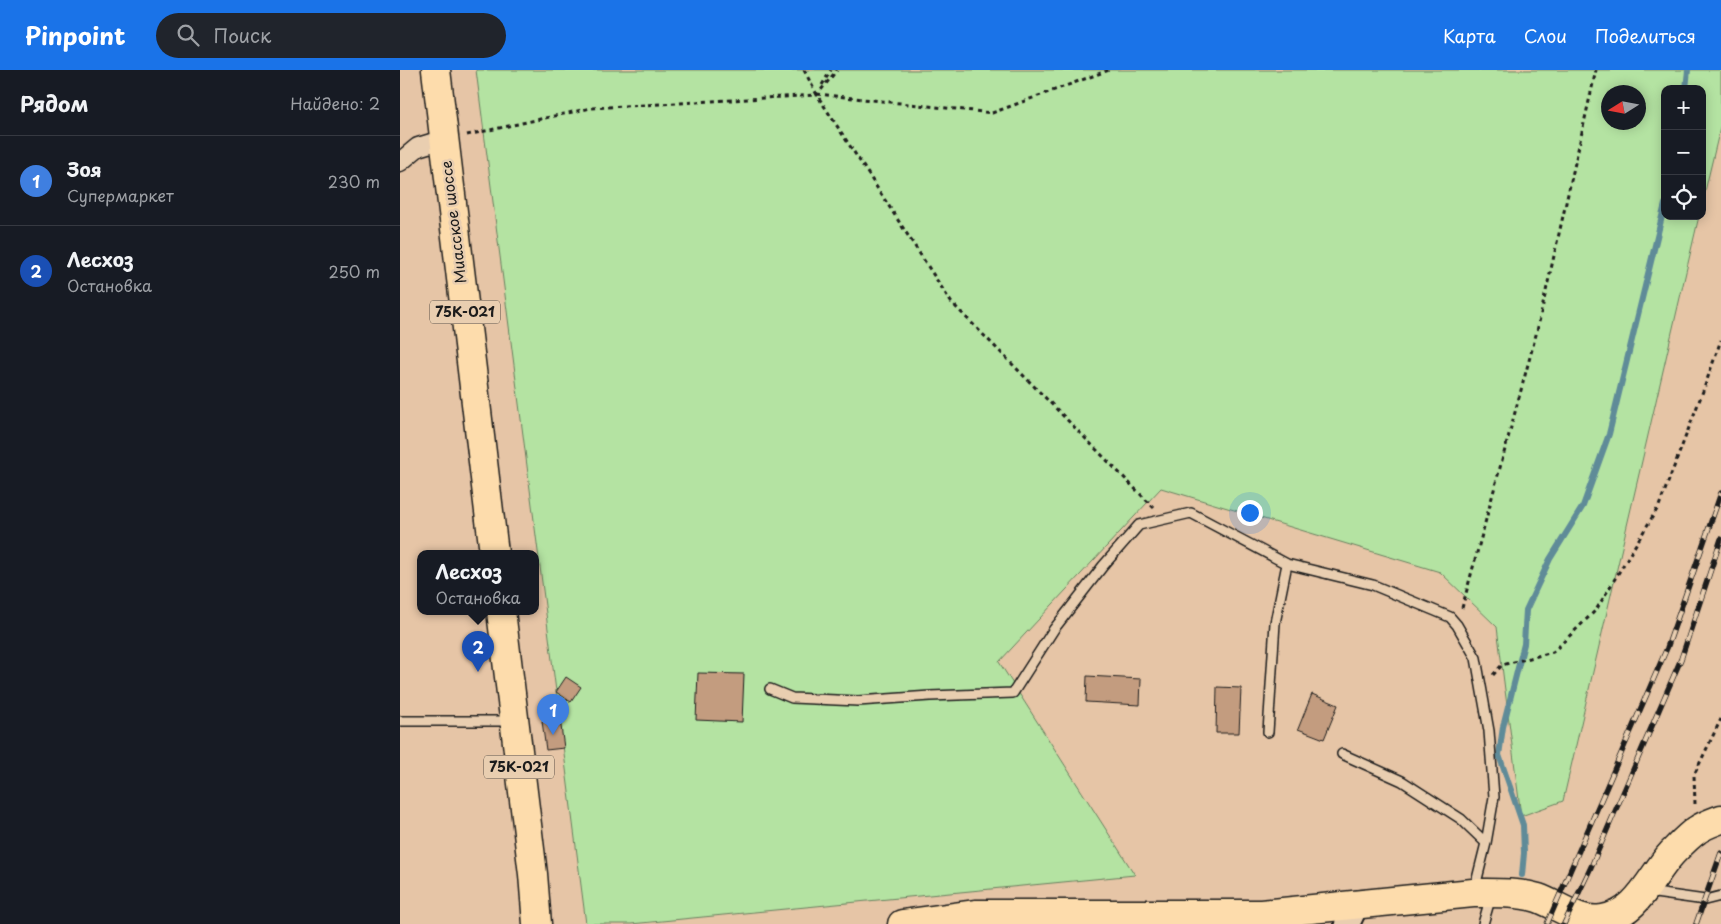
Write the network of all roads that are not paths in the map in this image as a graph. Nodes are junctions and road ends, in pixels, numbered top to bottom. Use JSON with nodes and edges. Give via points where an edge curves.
{"nodes":[{"id":1,"x":436,"y":70,"type":"edge"},
{"id":2,"x":444,"y":139,"type":"junction"},
{"id":3,"x":400,"y":162,"type":"edge"},
{"id":4,"x":494,"y":550,"type":"edge"},
{"id":5,"x":1287,"y":564,"type":"junction"},
{"id":6,"x":501,"y":615,"type":"edge"},
{"id":7,"x":770,"y":689,"type":"dead end"},
{"id":8,"x":513,"y":720,"type":"junction"},
{"id":9,"x":400,"y":721,"type":"edge"},
{"id":10,"x":1268,"y":732,"type":"dead end"},
{"id":11,"x":1342,"y":754,"type":"dead end"},
{"id":12,"x":1721,"y":819,"type":"edge"},
{"id":13,"x":1486,"y":843,"type":"junction"},
{"id":14,"x":1483,"y":893,"type":"junction"},
{"id":15,"x":1721,"y":896,"type":"edge"},
{"id":16,"x":1637,"y":904,"type":"junction"},
{"id":17,"x":1351,"y":915,"type":"edge"},
{"id":18,"x":537,"y":924,"type":"edge"},
{"id":19,"x":902,"y":924,"type":"edge"},
{"id":20,"x":1483,"y":924,"type":"edge"}],
"edges":[{"from":1,"to":2,"type":"main road","name":"Миасское шоссе","number":"75К-021"},
{"from":2,"to":3,"type":"street","via":[[418,147]]},
{"from":2,"to":4,"type":"main road","name":"Миасское шоссе","number":"75К-021"},
{"from":5,"to":7,"type":"lane","via":[[1191,513],[1139,525],[1102,566],[1054,629],[1013,693],[858,701],[792,698]]},
{"from":5,"to":10,"type":"lane","via":[[1275,623]]},
{"from":5,"to":13,"type":"lane","via":[[1373,585],[1450,617],[1457,625],[1476,658],[1488,731],[1494,797]]},
{"from":6,"to":8,"type":"main road","number":"75К-021"},
{"from":8,"to":9,"type":"lane"},
{"from":8,"to":18,"type":"main road","number":"75К-021"},
{"from":11,"to":13,"type":"lane","via":[[1402,781],[1461,819]]},
{"from":12,"to":16,"type":"main road","via":[[1696,830],[1671,854]]},
{"from":13,"to":14,"type":"lane"},
{"from":14,"to":16,"type":"main road","via":[[1537,898],[1587,919],[1616,915]]},
{"from":14,"to":17,"type":"main road"},
{"from":14,"to":20,"type":"lane"},
{"from":15,"to":16,"type":"lane"},
{"from":17,"to":19,"type":"main road","via":[[975,914]]}]}
